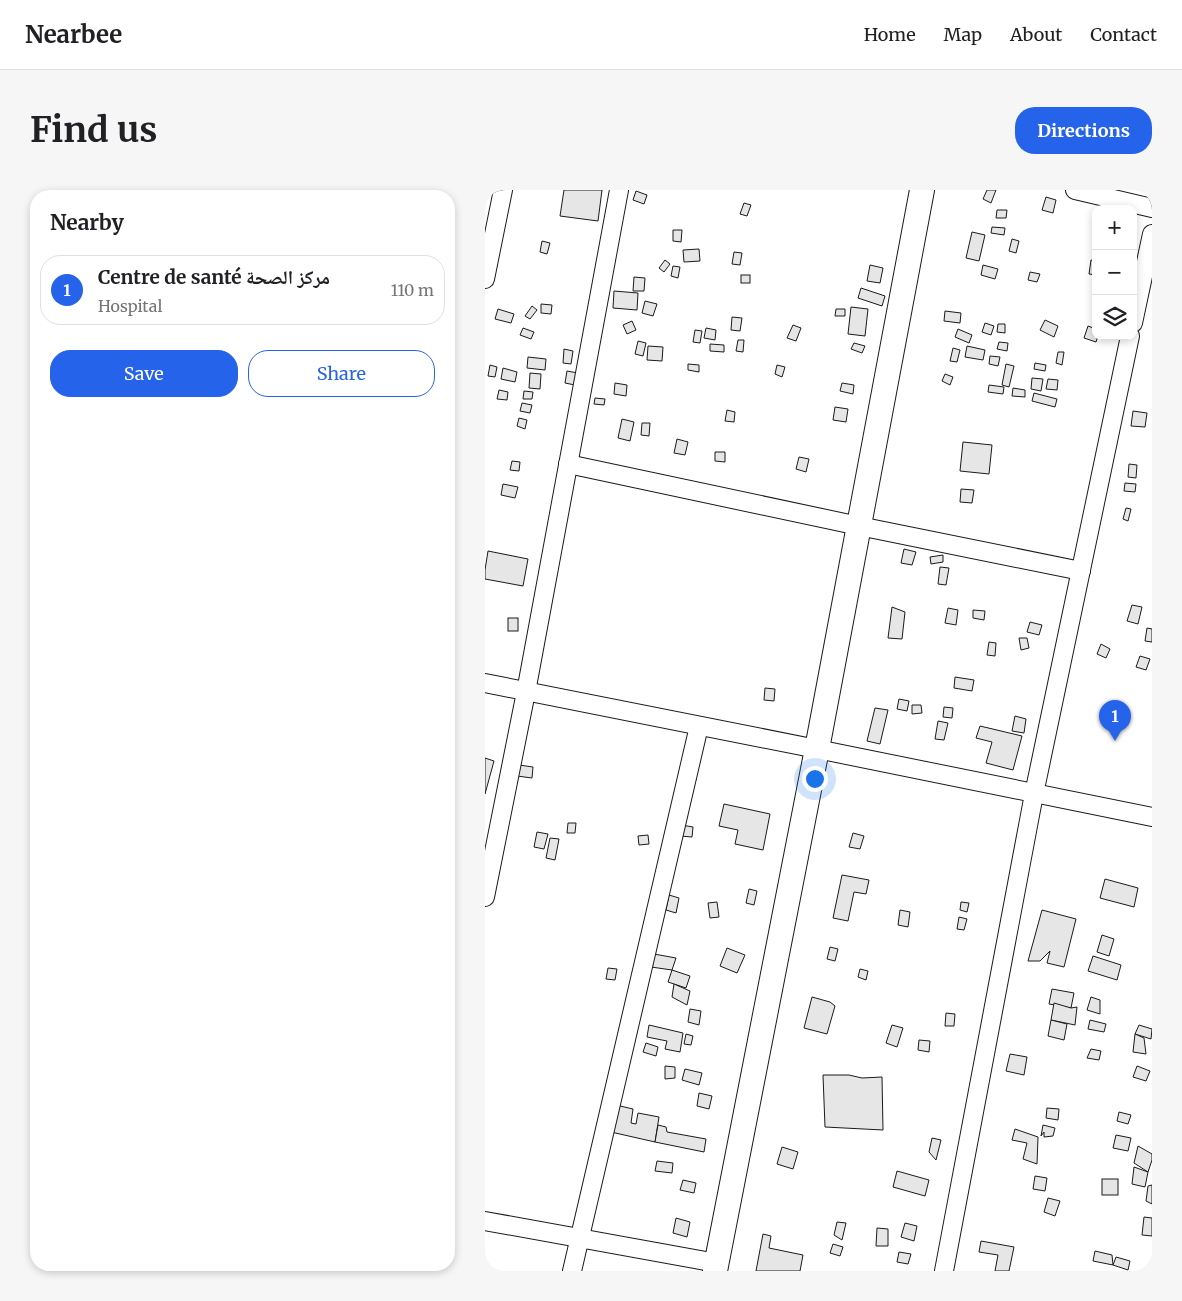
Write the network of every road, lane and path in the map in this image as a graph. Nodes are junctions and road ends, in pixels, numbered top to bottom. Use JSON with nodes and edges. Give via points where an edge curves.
{"nodes":[{"id":1,"x":503,"y":190,"type":"edge"},
{"id":2,"x":619,"y":190,"type":"edge"},
{"id":3,"x":922,"y":190,"type":"edge"},
{"id":4,"x":1075,"y":190,"type":"edge"},
{"id":5,"x":1152,"y":208,"type":"edge"},
{"id":6,"x":1152,"y":234,"type":"edge"},
{"id":7,"x":485,"y":279,"type":"edge"},
{"id":8,"x":1137,"y":304,"type":"edge"},
{"id":9,"x":1129,"y":340,"type":"edge"},
{"id":10,"x":568,"y":464,"type":"junction"},
{"id":11,"x":859,"y":526,"type":"junction"},
{"id":12,"x":1081,"y":571,"type":"junction"},
{"id":13,"x":485,"y":683,"type":"edge"},
{"id":14,"x":526,"y":692,"type":"junction"},
{"id":15,"x":699,"y":726,"type":"junction"},
{"id":16,"x":817,"y":749,"type":"junction"},
{"id":17,"x":1034,"y":794,"type":"junction"},
{"id":18,"x":1152,"y":818,"type":"edge"},
{"id":19,"x":485,"y":897,"type":"edge"},
{"id":20,"x":485,"y":1221,"type":"edge"},
{"id":21,"x":580,"y":1237,"type":"junction"},
{"id":22,"x":716,"y":1267,"type":"edge"},
{"id":23,"x":572,"y":1271,"type":"edge"},
{"id":24,"x":944,"y":1271,"type":"edge"}],
"edges":[{"from":1,"to":7,"type":"street"},
{"from":2,"to":10,"type":"street"},
{"from":3,"to":11,"type":"street"},
{"from":4,"to":5,"type":"street"},
{"from":6,"to":8,"type":"street"},
{"from":9,"to":12,"type":"street"},
{"from":10,"to":11,"type":"street"},
{"from":10,"to":14,"type":"street"},
{"from":11,"to":12,"type":"street"},
{"from":11,"to":16,"type":"street"},
{"from":12,"to":17,"type":"street"},
{"from":13,"to":14,"type":"street"},
{"from":14,"to":15,"type":"street"},
{"from":14,"to":19,"type":"street"},
{"from":15,"to":16,"type":"street"},
{"from":15,"to":21,"type":"street"},
{"from":16,"to":17,"type":"street"},
{"from":16,"to":22,"type":"street"},
{"from":17,"to":18,"type":"street"},
{"from":17,"to":24,"type":"street"},
{"from":20,"to":21,"type":"street"},
{"from":21,"to":22,"type":"street"},
{"from":21,"to":23,"type":"street"}]}
